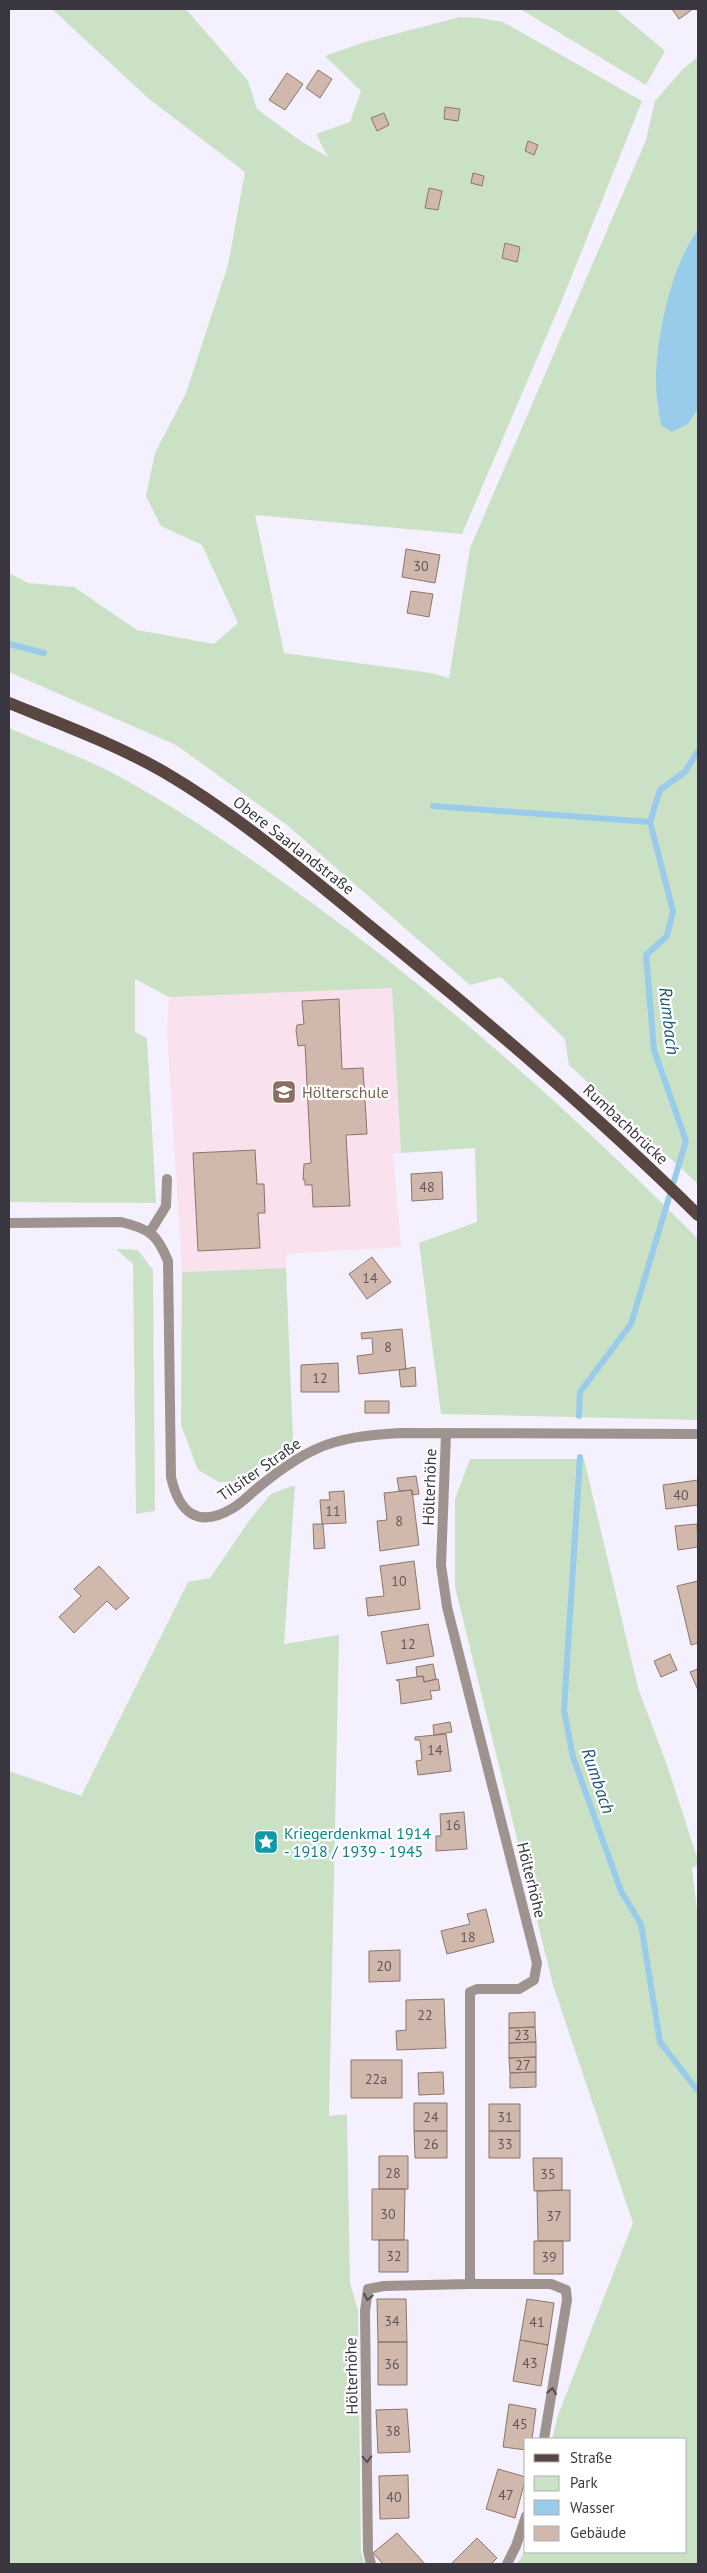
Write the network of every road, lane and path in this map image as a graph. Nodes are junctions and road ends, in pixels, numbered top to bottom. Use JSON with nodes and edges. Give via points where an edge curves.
{"nodes":[{"id":1,"x":9,"y":703,"type":"edge"},
{"id":2,"x":530,"y":1059,"type":"joint"},
{"id":3,"x":167,"y":1178,"type":"dead end"},
{"id":4,"x":698,"y":1215,"type":"edge"},
{"id":5,"x":9,"y":1223,"type":"edge"},
{"id":6,"x":150,"y":1232,"type":"junction"},
{"id":7,"x":446,"y":1434,"type":"junction"},
{"id":8,"x":698,"y":1434,"type":"edge"},
{"id":9,"x":470,"y":2284,"type":"junction"},
{"id":10,"x":544,"y":2438,"type":"edge"},
{"id":11,"x":524,"y":2522,"type":"edge"},
{"id":12,"x":371,"y":2564,"type":"edge"},
{"id":13,"x":507,"y":2564,"type":"edge"}],
"edges":[{"from":1,"to":2,"type":"main road","name":"Obere Saarlandstraße","via":[[81,732],[162,771],[231,815]]},
{"from":2,"to":4,"type":"main road","name":"Rumbachbrücke","via":[[610,1129]]},
{"from":3,"to":6,"type":"street","via":[[166,1206]]},
{"from":5,"to":6,"type":"street","via":[[121,1222]]},
{"from":6,"to":7,"type":"street","name":"Tilsiter Straße","via":[[159,1240],[168,1261],[171,1477],[182,1507],[193,1516],[217,1516],[313,1450],[340,1440],[400,1433]]},
{"from":7,"to":8,"type":"street","name":"Tilsiter Straße"},
{"from":7,"to":9,"type":"street","name":"Hölterhöhe","via":[[441,1565],[447,1607],[537,1963],[534,1980],[519,1990],[476,1989],[470,1992]]},
{"from":10,"to":9,"type":"street","name":"Hölterhöhe","one_way":true,"via":[[566,2290],[551,2284]]},
{"from":9,"to":12,"type":"street","name":"Hölterhöhe","one_way":true,"via":[[368,2289],[365,2311],[368,2551]]},
{"from":11,"to":13,"type":"street"}]}
